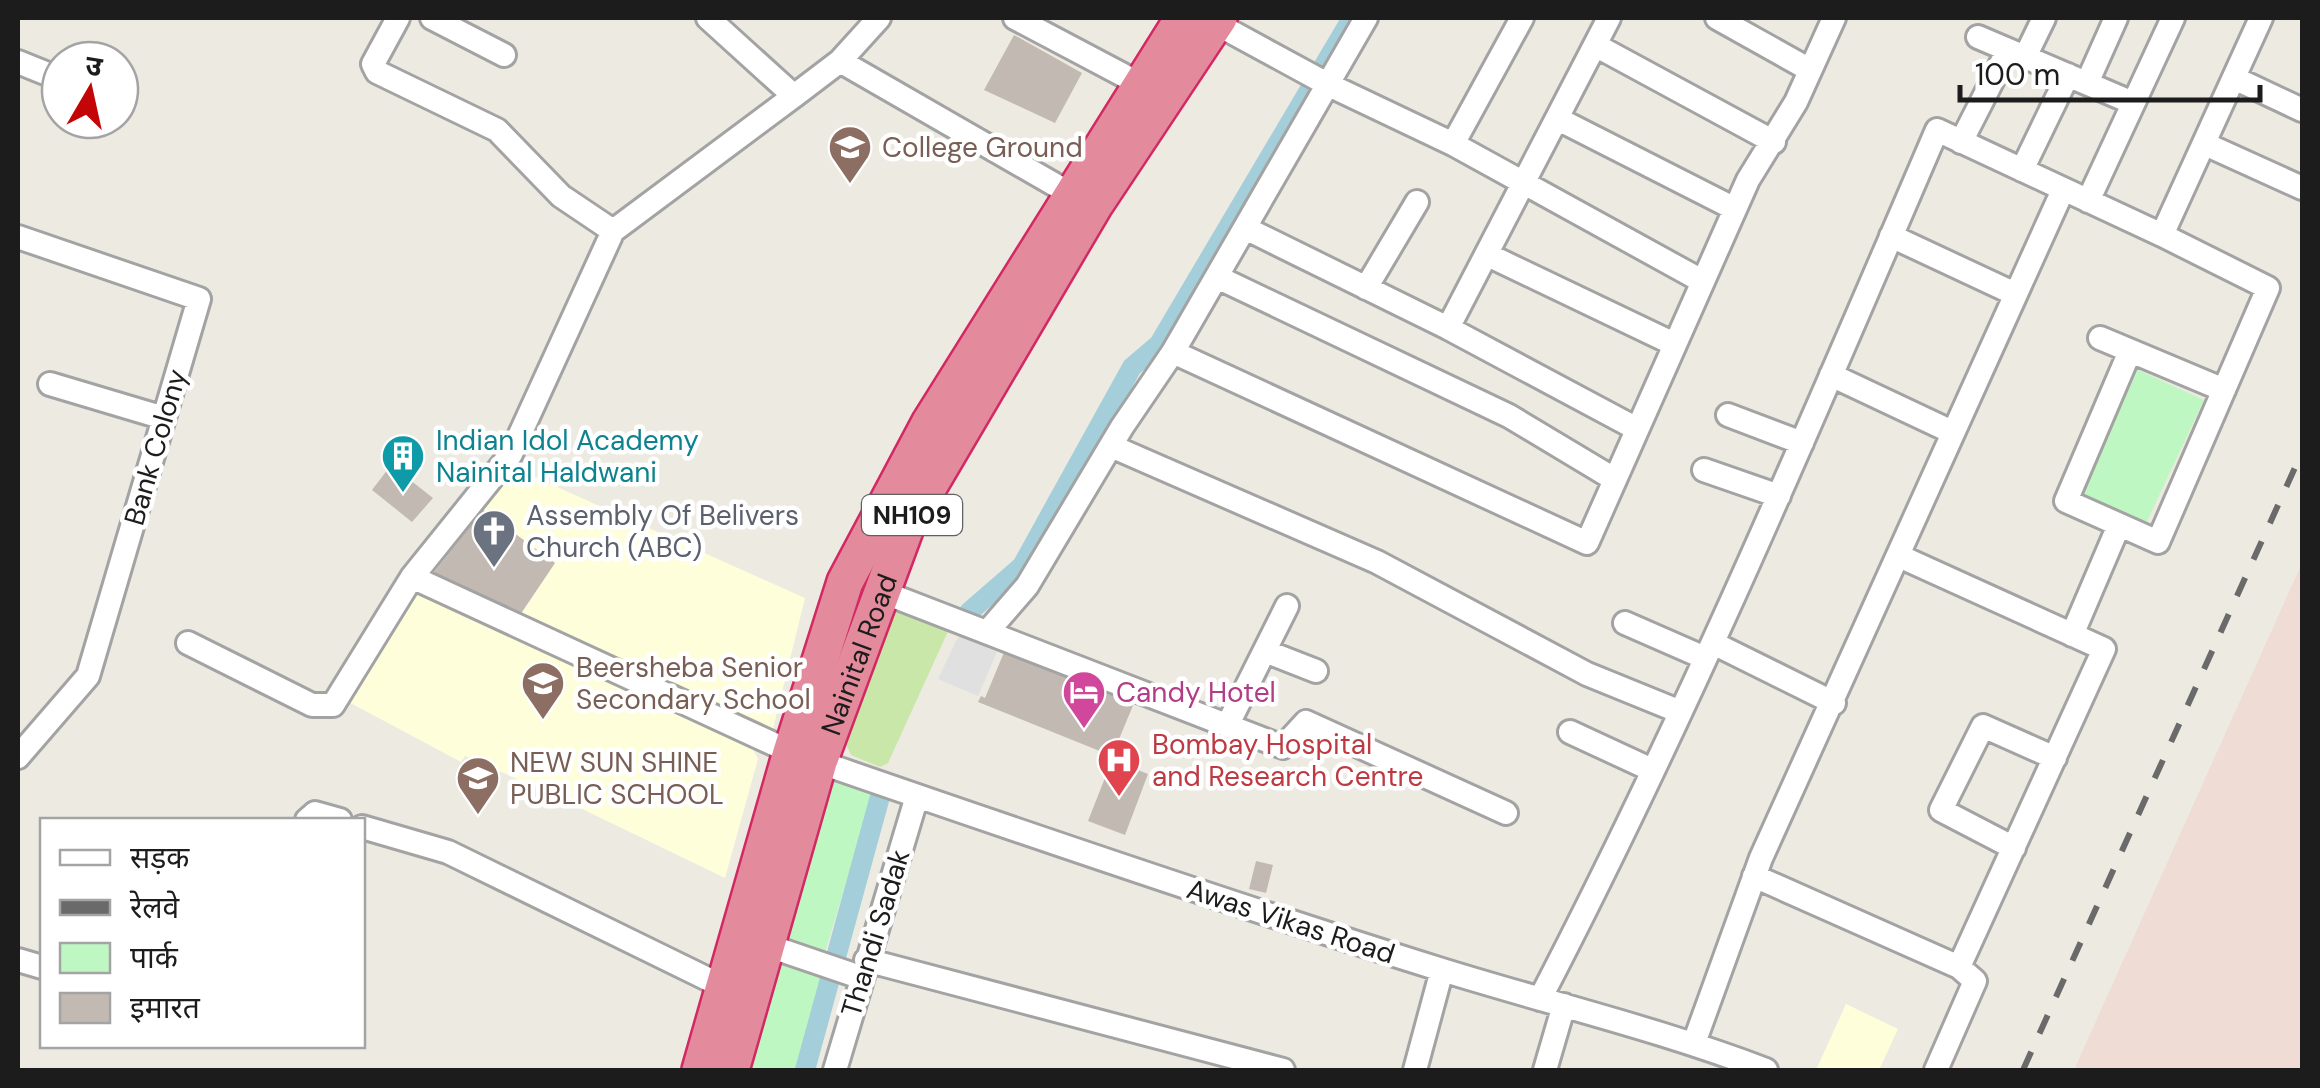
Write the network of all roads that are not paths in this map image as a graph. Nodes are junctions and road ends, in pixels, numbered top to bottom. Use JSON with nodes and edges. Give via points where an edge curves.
{"nodes":[{"id":1,"x":398,"y":18,"type":"edge"},
{"id":2,"x":432,"y":18,"type":"edge"},
{"id":3,"x":708,"y":18,"type":"edge"},
{"id":4,"x":879,"y":18,"type":"edge"},
{"id":5,"x":1015,"y":18,"type":"edge"},
{"id":6,"x":1366,"y":18,"type":"edge"},
{"id":7,"x":1522,"y":18,"type":"edge"},
{"id":8,"x":1609,"y":18,"type":"edge"},
{"id":9,"x":1717,"y":18,"type":"edge"},
{"id":10,"x":1834,"y":18,"type":"edge"},
{"id":11,"x":2044,"y":18,"type":"edge"},
{"id":12,"x":2116,"y":18,"type":"edge"},
{"id":13,"x":2173,"y":18,"type":"edge"},
{"id":14,"x":2261,"y":18,"type":"edge"},
{"id":15,"x":1206,"y":19,"type":"edge"},
{"id":16,"x":1978,"y":37,"type":"dead end"},
{"id":17,"x":1595,"y":45,"type":"junction"},
{"id":18,"x":2017,"y":54,"type":"junction"},
{"id":19,"x":504,"y":55,"type":"dead end"},
{"id":20,"x":840,"y":61,"type":"junction"},
{"id":21,"x":1810,"y":70,"type":"junction"},
{"id":22,"x":2234,"y":78,"type":"junction"},
{"id":23,"x":2077,"y":79,"type":"junction"},
{"id":24,"x":1320,"y":80,"type":"junction"},
{"id":25,"x":1140,"y":84,"type":"junction"},
{"id":26,"x":794,"y":96,"type":"junction"},
{"id":27,"x":2133,"y":103,"type":"junction"},
{"id":28,"x":2302,"y":110,"type":"edge"},
{"id":29,"x":1558,"y":119,"type":"junction"},
{"id":30,"x":1774,"y":142,"type":"junction"},
{"id":31,"x":1961,"y":142,"type":"junction"},
{"id":32,"x":1453,"y":144,"type":"junction"},
{"id":33,"x":2204,"y":144,"type":"junction"},
{"id":34,"x":2022,"y":170,"type":"junction"},
{"id":35,"x":1525,"y":186,"type":"junction"},
{"id":36,"x":2302,"y":188,"type":"edge"},
{"id":37,"x":2063,"y":190,"type":"junction"},
{"id":38,"x":1072,"y":194,"type":"junction"},
{"id":39,"x":2088,"y":201,"type":"junction"},
{"id":40,"x":1416,"y":202,"type":"dead end"},
{"id":41,"x":1735,"y":208,"type":"junction"},
{"id":42,"x":1245,"y":228,"type":"junction"},
{"id":43,"x":612,"y":231,"type":"junction"},
{"id":44,"x":2162,"y":235,"type":"junction"},
{"id":45,"x":1892,"y":236,"type":"junction"},
{"id":46,"x":18,"y":237,"type":"edge"},
{"id":47,"x":1488,"y":256,"type":"junction"},
{"id":48,"x":1216,"y":277,"type":"junction"},
{"id":49,"x":1702,"y":281,"type":"junction"},
{"id":50,"x":1366,"y":288,"type":"junction"},
{"id":51,"x":2013,"y":293,"type":"junction"},
{"id":52,"x":1448,"y":328,"type":"junction"},
{"id":53,"x":2100,"y":338,"type":"dead end"},
{"id":54,"x":1674,"y":344,"type":"junction"},
{"id":55,"x":1173,"y":352,"type":"junction"},
{"id":56,"x":2130,"y":352,"type":"junction"},
{"id":57,"x":1832,"y":375,"type":"junction"},
{"id":58,"x":50,"y":384,"type":"dead end"},
{"id":59,"x":2224,"y":390,"type":"junction"},
{"id":60,"x":1728,"y":415,"type":"dead end"},
{"id":61,"x":164,"y":418,"type":"junction"},
{"id":62,"x":1636,"y":428,"type":"junction"},
{"id":63,"x":1952,"y":432,"type":"junction"},
{"id":64,"x":1802,"y":443,"type":"junction"},
{"id":65,"x":1111,"y":446,"type":"junction"},
{"id":66,"x":1704,"y":470,"type":"dead end"},
{"id":67,"x":1614,"y":479,"type":"junction"},
{"id":68,"x":1779,"y":496,"type":"junction"},
{"id":69,"x":2119,"y":525,"type":"junction"},
{"id":70,"x":1899,"y":556,"type":"junction"},
{"id":71,"x":412,"y":578,"type":"junction"},
{"id":72,"x":847,"y":578,"type":"junction"},
{"id":73,"x":880,"y":591,"type":"junction"},
{"id":74,"x":1287,"y":606,"type":"dead end"},
{"id":75,"x":1625,"y":623,"type":"dead end"},
{"id":76,"x":988,"y":631,"type":"junction"},
{"id":77,"x":2072,"y":634,"type":"junction"},
{"id":78,"x":188,"y":643,"type":"dead end"},
{"id":79,"x":1709,"y":650,"type":"junction"},
{"id":80,"x":1265,"y":651,"type":"junction"},
{"id":81,"x":1316,"y":671,"type":"dead end"},
{"id":82,"x":1834,"y":703,"type":"junction"},
{"id":83,"x":1678,"y":712,"type":"junction"},
{"id":84,"x":1228,"y":724,"type":"junction"},
{"id":85,"x":1570,"y":732,"type":"dead end"},
{"id":86,"x":18,"y":757,"type":"edge"},
{"id":87,"x":805,"y":757,"type":"junction"},
{"id":88,"x":2054,"y":758,"type":"junction"},
{"id":89,"x":1652,"y":770,"type":"junction"},
{"id":90,"x":917,"y":796,"type":"junction"},
{"id":91,"x":1506,"y":813,"type":"dead end"},
{"id":92,"x":309,"y":818,"type":"edge"},
{"id":93,"x":333,"y":818,"type":"edge"},
{"id":94,"x":365,"y":828,"type":"edge"},
{"id":95,"x":2014,"y":848,"type":"junction"},
{"id":96,"x":1754,"y":876,"type":"junction"},
{"id":97,"x":766,"y":945,"type":"junction"},
{"id":98,"x":1959,"y":967,"type":"junction"},
{"id":99,"x":848,"y":968,"type":"junction"},
{"id":100,"x":1442,"y":970,"type":"junction"},
{"id":101,"x":737,"y":993,"type":"junction"},
{"id":102,"x":1540,"y":999,"type":"junction"},
{"id":103,"x":1564,"y":1005,"type":"junction"},
{"id":104,"x":1694,"y":1043,"type":"junction"},
{"id":105,"x":1187,"y":1046,"type":"junction"},
{"id":106,"x":700,"y":1070,"type":"edge"},
{"id":107,"x":731,"y":1070,"type":"edge"},
{"id":108,"x":835,"y":1070,"type":"edge"},
{"id":109,"x":1192,"y":1070,"type":"edge"},
{"id":110,"x":1283,"y":1070,"type":"edge"},
{"id":111,"x":1415,"y":1070,"type":"edge"},
{"id":112,"x":1545,"y":1070,"type":"edge"},
{"id":113,"x":1766,"y":1070,"type":"edge"},
{"id":114,"x":1936,"y":1070,"type":"edge"}],
"edges":[{"from":1,"to":43,"type":"street","via":[[373,64],[378,72],[497,130],[561,196]]},
{"from":2,"to":19,"type":"street"},
{"from":3,"to":26,"type":"street"},
{"from":4,"to":20,"type":"street"},
{"from":5,"to":25,"type":"street"},
{"from":6,"to":24,"type":"street"},
{"from":7,"to":32,"type":"street"},
{"from":8,"to":17,"type":"street"},
{"from":9,"to":21,"type":"street"},
{"from":10,"to":21,"type":"street"},
{"from":11,"to":18,"type":"street"},
{"from":12,"to":23,"type":"street"},
{"from":13,"to":27,"type":"street"},
{"from":14,"to":22,"type":"street"},
{"from":15,"to":24,"type":"street"},
{"from":15,"to":25,"type":"highway","name":"Nainital Road","number":"NH109"},
{"from":15,"to":73,"type":"highway","name":"Nainital Road","number":"NH109","via":[[950,445]]},
{"from":16,"to":18,"type":"street"},
{"from":17,"to":29,"type":"street"},
{"from":17,"to":30,"type":"street"},
{"from":18,"to":23,"type":"street"},
{"from":18,"to":31,"type":"street"},
{"from":20,"to":26,"type":"street"},
{"from":20,"to":38,"type":"street"},
{"from":21,"to":30,"type":"street"},
{"from":22,"to":28,"type":"street"},
{"from":22,"to":33,"type":"street"},
{"from":23,"to":27,"type":"street"},
{"from":23,"to":34,"type":"street"},
{"from":24,"to":32,"type":"street"},
{"from":24,"to":42,"type":"street"},
{"from":25,"to":38,"type":"highway","name":"Nainital Road","number":"NH109"},
{"from":26,"to":43,"type":"street"},
{"from":27,"to":39,"type":"street"},
{"from":29,"to":35,"type":"street"},
{"from":29,"to":41,"type":"street"},
{"from":30,"to":41,"type":"street"},
{"from":31,"to":34,"type":"street"},
{"from":31,"to":45,"type":"street","via":[[1937,130]]},
{"from":32,"to":35,"type":"street"},
{"from":33,"to":36,"type":"street"},
{"from":33,"to":44,"type":"street"},
{"from":34,"to":37,"type":"street"},
{"from":35,"to":47,"type":"street"},
{"from":35,"to":49,"type":"street"},
{"from":37,"to":39,"type":"street"},
{"from":37,"to":51,"type":"street"},
{"from":38,"to":72,"type":"highway","name":"Nainital Road","number":"NH109","via":[[930,422]]},
{"from":39,"to":44,"type":"street"},
{"from":40,"to":50,"type":"street"},
{"from":41,"to":49,"type":"street"},
{"from":42,"to":48,"type":"street"},
{"from":42,"to":50,"type":"street"},
{"from":43,"to":71,"type":"street","via":[[510,454]]},
{"from":44,"to":59,"type":"street","via":[[2268,288]]},
{"from":45,"to":51,"type":"street"},
{"from":45,"to":57,"type":"street"},
{"from":46,"to":61,"type":"street","name":"Bank Colony","via":[[199,299]]},
{"from":47,"to":52,"type":"street"},
{"from":47,"to":54,"type":"street"},
{"from":48,"to":55,"type":"street"},
{"from":48,"to":67,"type":"street","via":[[1494,409]]},
{"from":49,"to":54,"type":"street"},
{"from":50,"to":52,"type":"street"},
{"from":51,"to":63,"type":"street"},
{"from":52,"to":62,"type":"street"},
{"from":53,"to":56,"type":"street"},
{"from":54,"to":62,"type":"street"},
{"from":55,"to":65,"type":"street"},
{"from":55,"to":67,"type":"street","via":[[1587,543]]},
{"from":56,"to":59,"type":"street"},
{"from":56,"to":69,"type":"street","via":[[2066,501]]},
{"from":57,"to":63,"type":"street"},
{"from":57,"to":64,"type":"street"},
{"from":58,"to":61,"type":"street"},
{"from":59,"to":69,"type":"street","via":[[2158,542]]},
{"from":60,"to":64,"type":"street"},
{"from":61,"to":86,"type":"street","name":"Bank Colony","via":[[88,676]]},
{"from":62,"to":67,"type":"street"},
{"from":63,"to":70,"type":"street"},
{"from":64,"to":68,"type":"street"},
{"from":65,"to":76,"type":"street","via":[[1027,586]]},
{"from":65,"to":83,"type":"street","via":[[1377,562],[1587,674]]},
{"from":66,"to":68,"type":"street"},
{"from":68,"to":79,"type":"street"},
{"from":69,"to":77,"type":"street"},
{"from":70,"to":77,"type":"street"},
{"from":70,"to":82,"type":"street"},
{"from":71,"to":78,"type":"street","via":[[333,706],[312,705]]},
{"from":71,"to":87,"type":"street","name":"Awas Vikas Road"},
{"from":72,"to":73,"type":"highway"},
{"from":72,"to":87,"type":"highway","name":"Nainital Road","number":"NH109"},
{"from":73,"to":76,"type":"street"},
{"from":73,"to":87,"type":"highway","name":"Nainital Road","number":"NH109"},
{"from":74,"to":80,"type":"street"},
{"from":75,"to":79,"type":"street"},
{"from":76,"to":84,"type":"street"},
{"from":77,"to":88,"type":"street","via":[[2104,649]]},
{"from":79,"to":82,"type":"street"},
{"from":79,"to":83,"type":"street"},
{"from":80,"to":81,"type":"street"},
{"from":80,"to":84,"type":"street"},
{"from":82,"to":96,"type":"street"},
{"from":83,"to":89,"type":"street"},
{"from":84,"to":91,"type":"street","via":[[1282,746],[1306,722]]},
{"from":85,"to":89,"type":"street"},
{"from":87,"to":90,"type":"street","name":"Awas Vikas Road"},
{"from":87,"to":97,"type":"highway","name":"Nainital Road","number":"NH109"},
{"from":87,"to":101,"type":"highway","name":"Nainital Road","number":"NH109"},
{"from":88,"to":95,"type":"street"},
{"from":88,"to":95,"type":"street","via":[[1983,726],[1940,810]]},
{"from":89,"to":102,"type":"street"},
{"from":90,"to":99,"type":"street","name":"Thandi Sadak"},
{"from":90,"to":100,"type":"street","name":"Awas Vikas Road"},
{"from":92,"to":93,"type":"street"},
{"from":94,"to":101,"type":"street","via":[[448,852]]},
{"from":95,"to":98,"type":"street"},
{"from":96,"to":98,"type":"street"},
{"from":96,"to":104,"type":"street"},
{"from":97,"to":99,"type":"street"},
{"from":97,"to":101,"type":"highway","name":"Nainital Road","number":"NH109"},
{"from":98,"to":114,"type":"street","via":[[1975,981]]},
{"from":99,"to":105,"type":"street"},
{"from":99,"to":108,"type":"street","name":"Thandi Sadak"},
{"from":100,"to":102,"type":"street","name":"Awas Vikas Road"},
{"from":100,"to":111,"type":"street"},
{"from":101,"to":106,"type":"highway","name":"Nainital Road","number":"NH109"},
{"from":101,"to":107,"type":"highway","name":"Nainital Road","number":"NH109"},
{"from":102,"to":103,"type":"street","name":"Awas Vikas Road"},
{"from":103,"to":104,"type":"street","name":"Awas Vikas Road"},
{"from":103,"to":112,"type":"street"},
{"from":104,"to":113,"type":"street","name":"Awas Vikas Road"},
{"from":105,"to":109,"type":"street"},
{"from":105,"to":110,"type":"street"}]}
